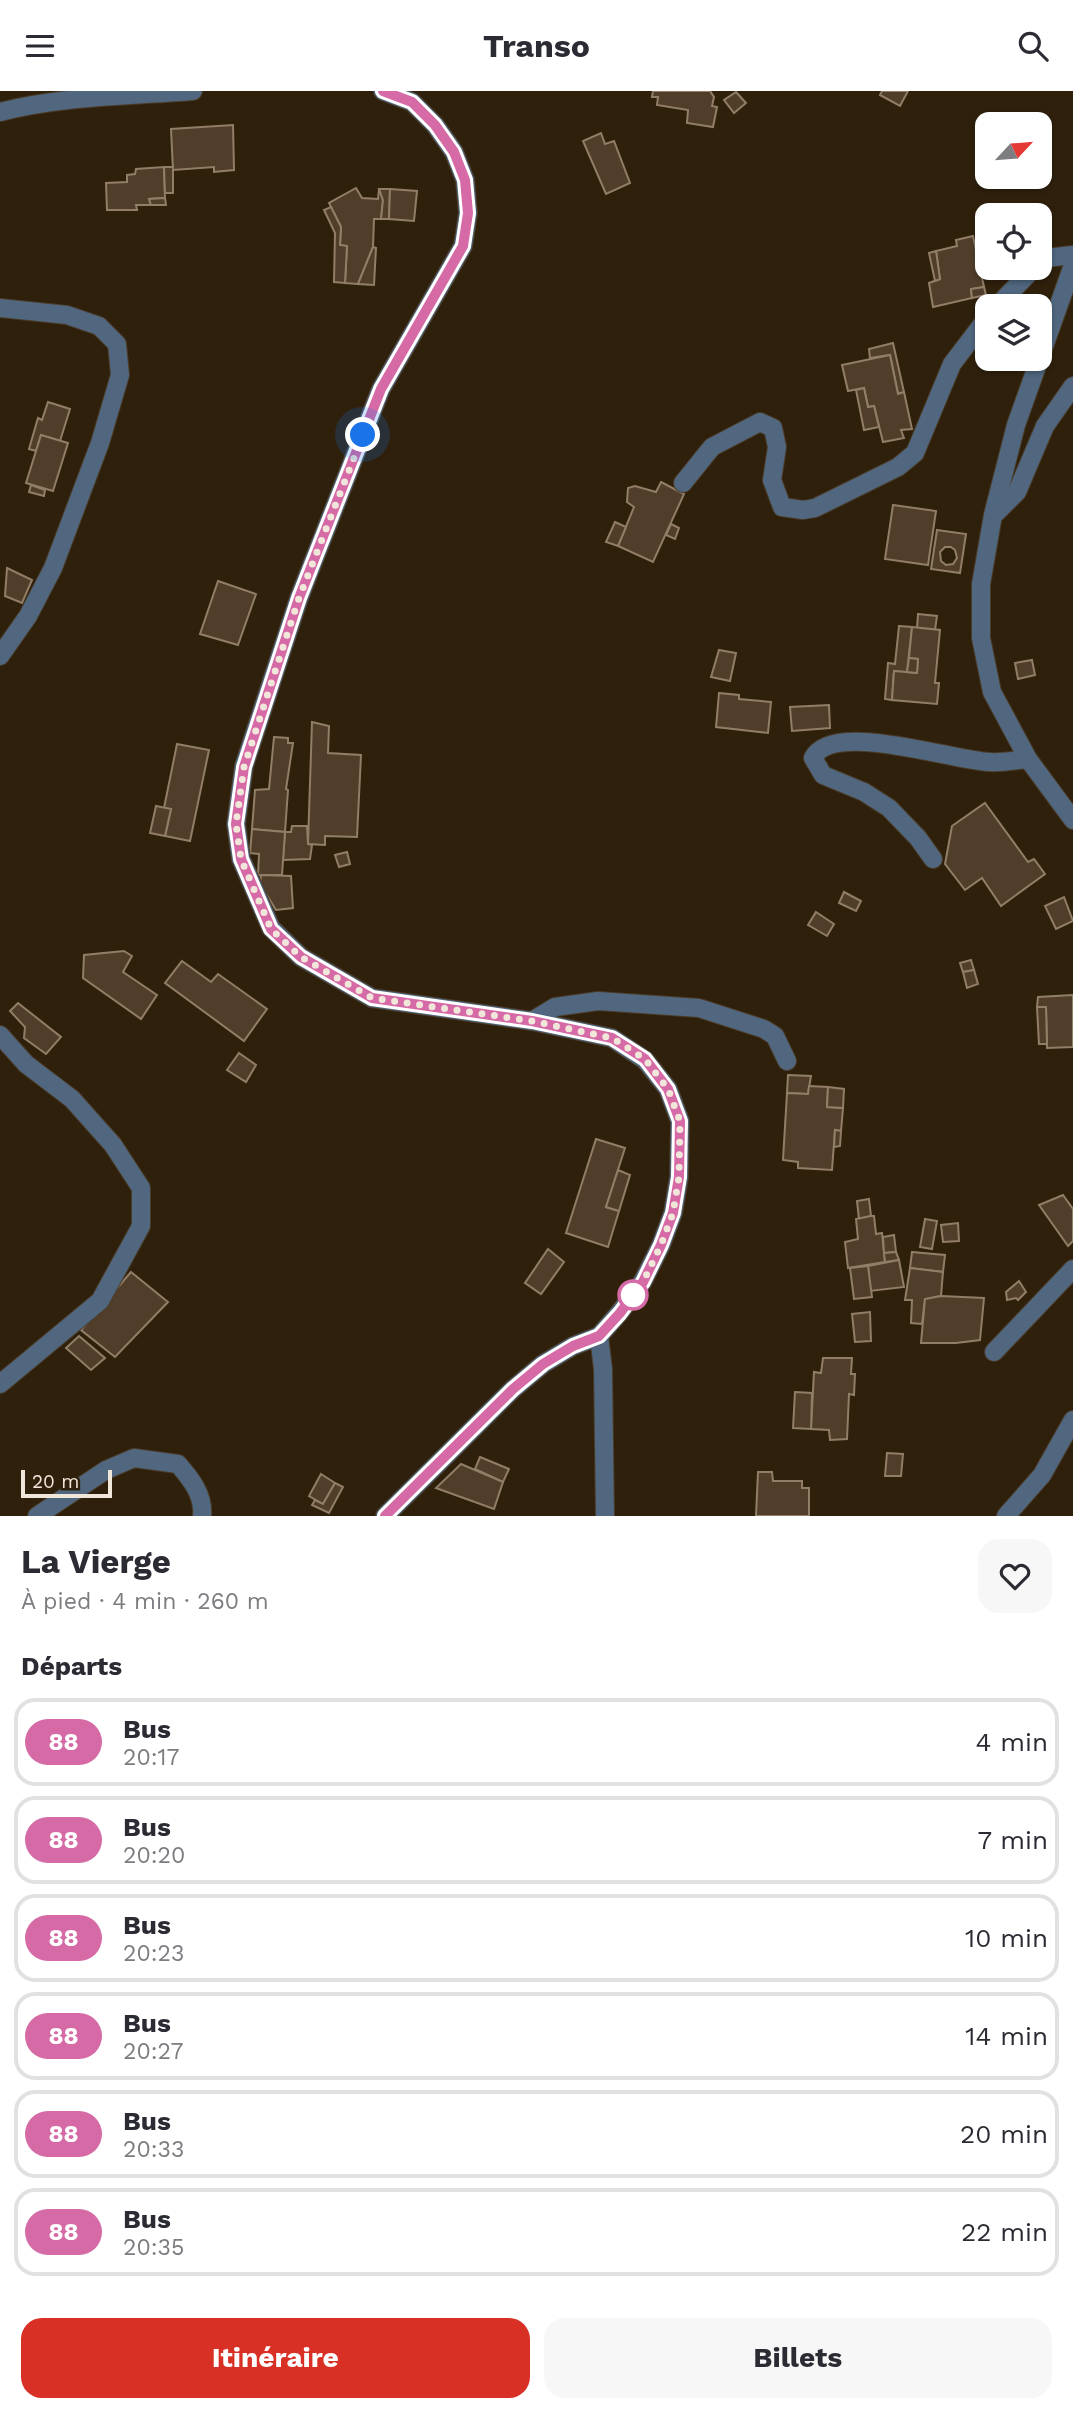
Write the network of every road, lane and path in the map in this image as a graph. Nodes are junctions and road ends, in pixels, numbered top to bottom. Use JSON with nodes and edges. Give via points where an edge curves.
{"nodes":[{"id":1,"x":193,"y":91,"type":"edge"},
{"id":2,"x":383,"y":91,"type":"edge"},
{"id":3,"x":0,"y":112,"type":"edge"},
{"id":4,"x":1073,"y":254,"type":"edge"},
{"id":5,"x":1052,"y":257,"type":"edge"},
{"id":6,"x":1073,"y":265,"type":"edge"},
{"id":7,"x":1022,"y":280,"type":"edge"},
{"id":8,"x":1009,"y":294,"type":"edge"},
{"id":9,"x":0,"y":308,"type":"edge"},
{"id":10,"x":975,"y":334,"type":"edge"},
{"id":11,"x":1073,"y":386,"type":"edge"},
{"id":12,"x":683,"y":483,"type":"dead end"},
{"id":13,"x":993,"y":515,"type":"junction"},
{"id":14,"x":0,"y":656,"type":"edge"},
{"id":15,"x":1028,"y":759,"type":"junction"},
{"id":16,"x":1073,"y":820,"type":"edge"},
{"id":17,"x":933,"y":859,"type":"dead end"},
{"id":18,"x":532,"y":1021,"type":"junction"},
{"id":19,"x":0,"y":1035,"type":"edge"},
{"id":20,"x":787,"y":1061,"type":"dead end"},
{"id":21,"x":1073,"y":1269,"type":"edge"},
{"id":22,"x":599,"y":1336,"type":"junction"},
{"id":23,"x":994,"y":1352,"type":"dead end"},
{"id":24,"x":0,"y":1384,"type":"edge"},
{"id":25,"x":1073,"y":1420,"type":"edge"},
{"id":26,"x":37,"y":1516,"type":"edge"},
{"id":27,"x":202,"y":1516,"type":"edge"},
{"id":28,"x":385,"y":1516,"type":"edge"},
{"id":29,"x":606,"y":1516,"type":"edge"},
{"id":30,"x":1006,"y":1516,"type":"edge"}],
"edges":[{"from":1,"to":3,"type":"street","via":[[41,104]]},
{"from":2,"to":18,"type":"street","via":[[412,102],[454,152],[465,180],[468,213],[463,246],[381,389],[299,598],[244,767],[236,824],[241,859],[271,929],[301,957],[372,998]]},
{"from":4,"to":5,"type":"street"},
{"from":6,"to":13,"type":"street","via":[[1016,425]]},
{"from":7,"to":8,"type":"street"},
{"from":9,"to":14,"type":"street","via":[[67,315],[99,326],[117,344],[120,375],[53,568],[29,616]]},
{"from":10,"to":12,"type":"street","via":[[952,364],[915,453],[898,467],[816,508],[782,507],[772,479],[777,447],[773,428],[760,422],[712,447]]},
{"from":11,"to":13,"type":"street","via":[[1045,426],[1017,492]]},
{"from":13,"to":15,"type":"street","via":[[981,584],[981,638],[992,691]]},
{"from":15,"to":16,"type":"street"},
{"from":15,"to":17,"type":"street","via":[[989,762],[896,744],[828,745],[816,751],[813,758],[823,775],[864,792],[889,809]]},
{"from":18,"to":20,"type":"street","via":[[555,1007],[598,1001],[699,1008],[764,1029],[775,1036]]},
{"from":18,"to":22,"type":"street","via":[[612,1038],[645,1059],[668,1089],[680,1121],[679,1177],[661,1245],[643,1282]]},
{"from":19,"to":24,"type":"street","via":[[26,1064],[72,1099],[113,1145],[141,1188],[141,1226],[100,1301]]},
{"from":21,"to":23,"type":"street"},
{"from":22,"to":28,"type":"street","via":[[543,1364],[513,1389]]},
{"from":22,"to":29,"type":"street"},
{"from":25,"to":30,"type":"street","via":[[1042,1475]]},
{"from":26,"to":27,"type":"street","via":[[106,1470],[134,1458],[177,1464],[194,1484]]}]}
